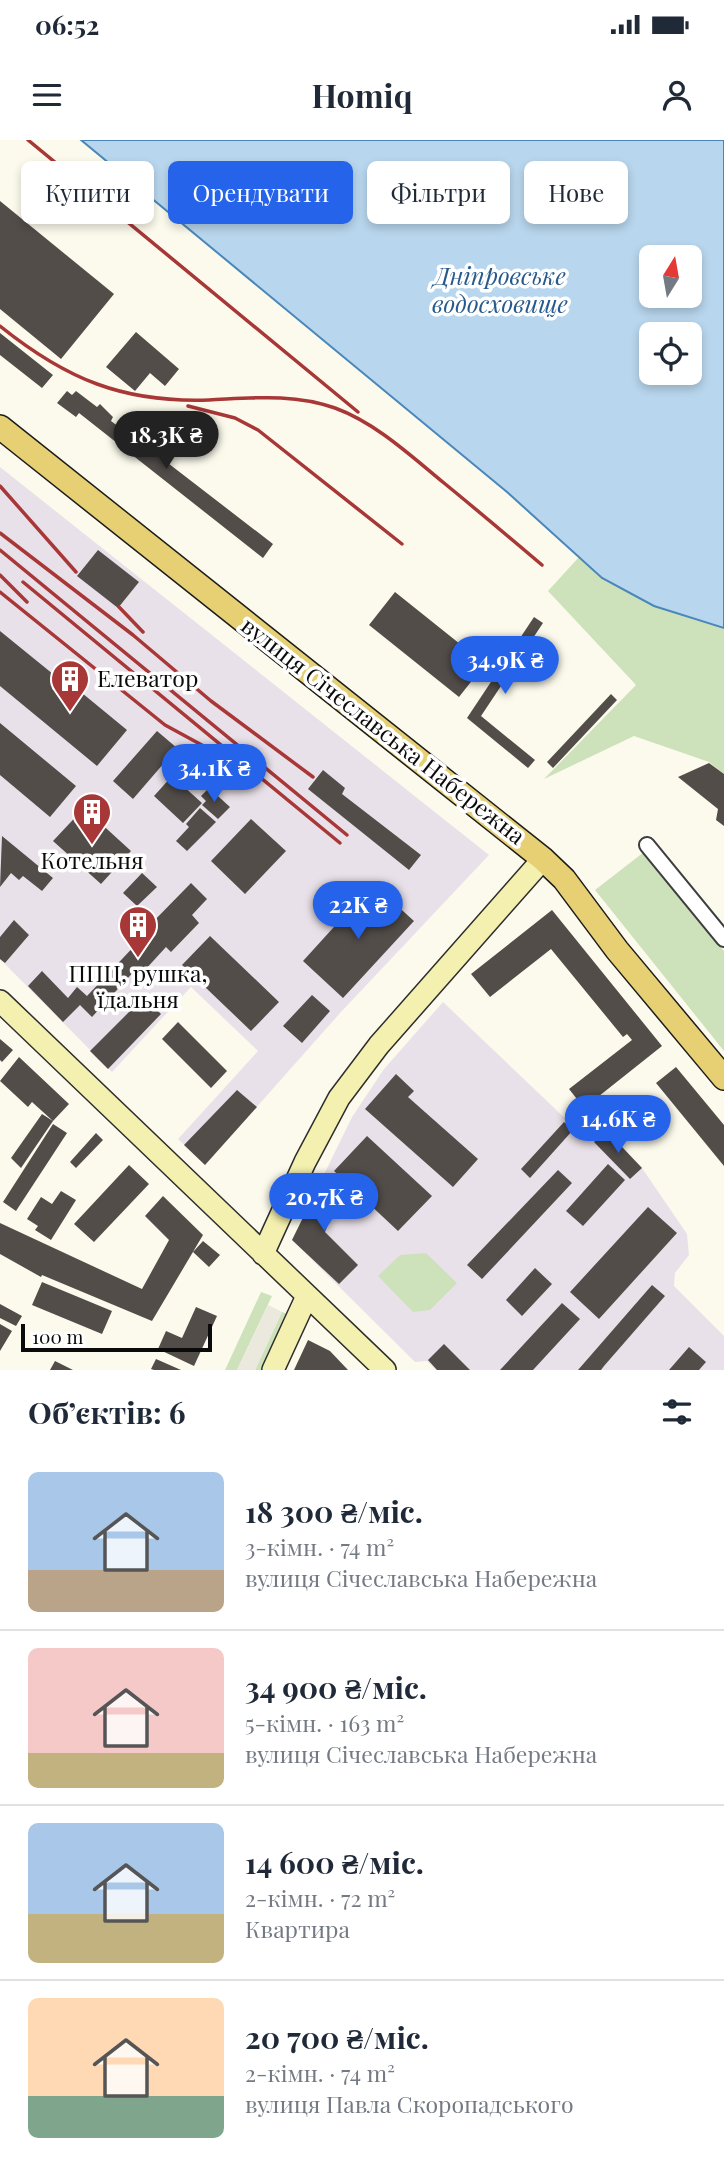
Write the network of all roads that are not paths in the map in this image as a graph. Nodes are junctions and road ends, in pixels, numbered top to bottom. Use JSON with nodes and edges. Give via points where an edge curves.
{"nodes":[{"id":1,"x":0,"y":427,"type":"edge"},
{"id":2,"x":647,"y":845,"type":"dead end"},
{"id":3,"x":543,"y":859,"type":"junction"},
{"id":4,"x":724,"y":939,"type":"edge"},
{"id":5,"x":0,"y":1001,"type":"edge"},
{"id":6,"x":724,"y":1078,"type":"edge"},
{"id":7,"x":264,"y":1254,"type":"junction"},
{"id":8,"x":307,"y":1296,"type":"junction"},
{"id":9,"x":273,"y":1370,"type":"edge"},
{"id":10,"x":385,"y":1370,"type":"edge"}],
"edges":[{"from":1,"to":3,"type":"main road","name":"вулиця Січеславська Набережна"},
{"from":2,"to":4,"type":"street"},
{"from":3,"to":6,"type":"main road","name":"вулиця Січеславська Набережна"},
{"from":3,"to":7,"type":"street","via":[[379,1045],[339,1098]]},
{"from":5,"to":7,"type":"street"},
{"from":7,"to":8,"type":"street"},
{"from":8,"to":9,"type":"street"},
{"from":8,"to":10,"type":"street"}]}
